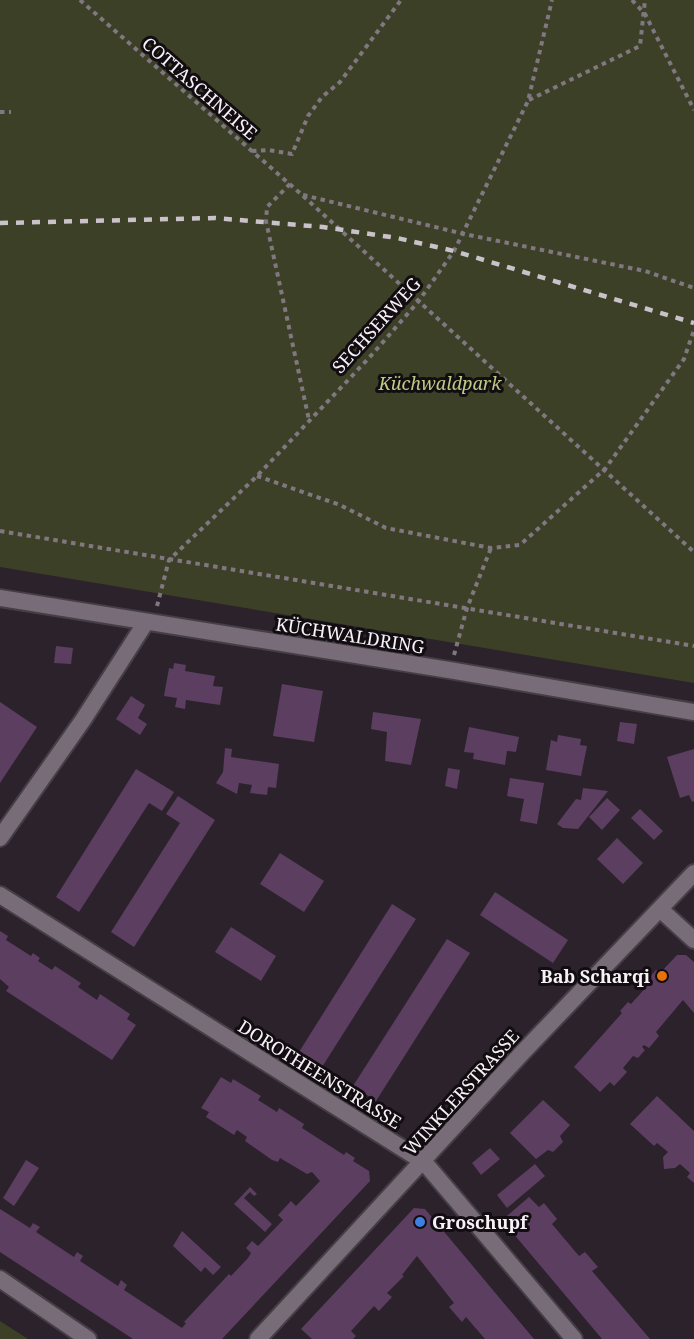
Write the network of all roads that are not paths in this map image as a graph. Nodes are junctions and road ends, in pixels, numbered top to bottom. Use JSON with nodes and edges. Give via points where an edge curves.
{"nodes":[{"id":1,"x":0,"y":598,"type":"edge"},
{"id":2,"x":148,"y":623,"type":"junction"},
{"id":3,"x":694,"y":712,"type":"edge"},
{"id":4,"x":0,"y":838,"type":"edge"},
{"id":5,"x":694,"y":873,"type":"edge"},
{"id":6,"x":0,"y":895,"type":"edge"},
{"id":7,"x":661,"y":910,"type":"junction"},
{"id":8,"x":694,"y":940,"type":"edge"},
{"id":9,"x":424,"y":1162,"type":"junction"},
{"id":10,"x":0,"y":1279,"type":"edge"},
{"id":11,"x":88,"y":1339,"type":"edge"},
{"id":12,"x":258,"y":1339,"type":"edge"},
{"id":13,"x":574,"y":1339,"type":"edge"}],
"edges":[{"from":1,"to":2,"type":"street","name":"KÜCHWALDRING"},
{"from":2,"to":3,"type":"street","name":"KÜCHWALDRING"},
{"from":2,"to":4,"type":"street"},
{"from":5,"to":7,"type":"street","name":"WINKLERSTRASSE"},
{"from":6,"to":9,"type":"street","name":"DOROTHEENSTRASSE"},
{"from":7,"to":8,"type":"street"},
{"from":7,"to":9,"type":"street","name":"WINKLERSTRASSE","via":[[523,1052]]},
{"from":9,"to":12,"type":"street","name":"WINKLERSTRASSE"},
{"from":9,"to":13,"type":"street","name":"DOROTHEENSTRASSE"},
{"from":10,"to":11,"type":"street"}]}
